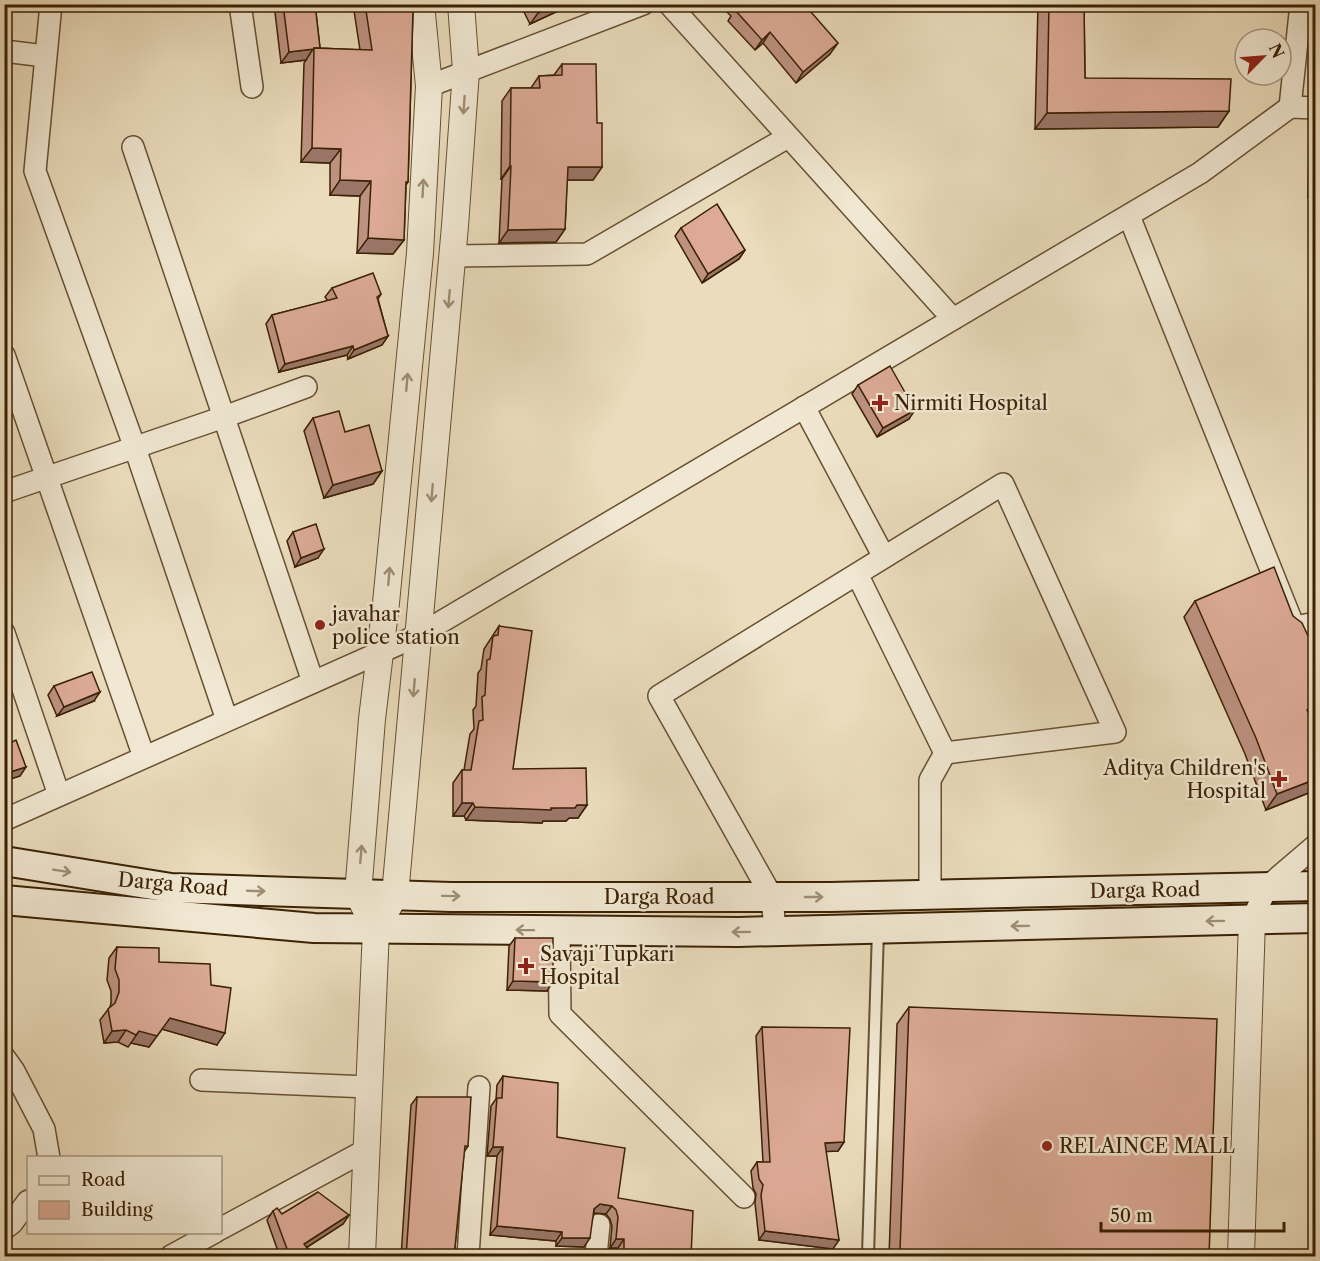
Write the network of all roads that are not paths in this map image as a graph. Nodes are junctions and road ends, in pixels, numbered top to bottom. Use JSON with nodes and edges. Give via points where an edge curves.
{"nodes":[{"id":1,"x":51,"y":4,"type":"edge"},
{"id":2,"x":240,"y":4,"type":"edge"},
{"id":3,"x":422,"y":4,"type":"edge"},
{"id":4,"x":461,"y":4,"type":"edge"},
{"id":5,"x":643,"y":4,"type":"edge"},
{"id":6,"x":669,"y":4,"type":"edge"},
{"id":7,"x":1301,"y":4,"type":"edge"},
{"id":8,"x":4,"y":51,"type":"edge"},
{"id":9,"x":45,"y":56,"type":"junction"},
{"id":10,"x":466,"y":71,"type":"junction"},
{"id":11,"x":429,"y":86,"type":"junction"},
{"id":12,"x":252,"y":87,"type":"dead end"},
{"id":13,"x":1290,"y":107,"type":"junction"},
{"id":14,"x":1316,"y":108,"type":"edge"},
{"id":15,"x":788,"y":136,"type":"junction"},
{"id":16,"x":133,"y":147,"type":"dead end"},
{"id":17,"x":1129,"y":216,"type":"junction"},
{"id":18,"x":453,"y":256,"type":"junction"},
{"id":19,"x":953,"y":319,"type":"junction"},
{"id":20,"x":4,"y":355,"type":"edge"},
{"id":21,"x":306,"y":387,"type":"dead end"},
{"id":22,"x":804,"y":407,"type":"junction"},
{"id":23,"x":224,"y":417,"type":"junction"},
{"id":24,"x":135,"y":448,"type":"junction"},
{"id":25,"x":47,"y":478,"type":"junction"},
{"id":26,"x":4,"y":492,"type":"edge"},
{"id":27,"x":884,"y":557,"type":"junction"},
{"id":28,"x":857,"y":574,"type":"junction"},
{"id":29,"x":1316,"y":623,"type":"edge"},
{"id":30,"x":4,"y":633,"type":"edge"},
{"id":31,"x":419,"y":635,"type":"junction"},
{"id":32,"x":380,"y":652,"type":"junction"},
{"id":33,"x":313,"y":682,"type":"junction"},
{"id":34,"x":227,"y":720,"type":"junction"},
{"id":35,"x":945,"y":753,"type":"junction"},
{"id":36,"x":144,"y":757,"type":"junction"},
{"id":37,"x":59,"y":795,"type":"junction"},
{"id":38,"x":4,"y":820,"type":"edge"},
{"id":39,"x":1316,"y":845,"type":"edge"},
{"id":40,"x":4,"y":861,"type":"edge"},
{"id":41,"x":1316,"y":886,"type":"edge"},
{"id":42,"x":1267,"y":887,"type":"junction"},
{"id":43,"x":358,"y":894,"type":"junction"},
{"id":44,"x":930,"y":894,"type":"junction"},
{"id":45,"x":395,"y":895,"type":"junction"},
{"id":46,"x":772,"y":897,"type":"junction"},
{"id":47,"x":4,"y":900,"type":"edge"},
{"id":48,"x":1316,"y":918,"type":"edge"},
{"id":49,"x":1252,"y":920,"type":"junction"},
{"id":50,"x":376,"y":929,"type":"junction"},
{"id":51,"x":878,"y":929,"type":"junction"},
{"id":52,"x":559,"y":931,"type":"junction"},
{"id":53,"x":775,"y":931,"type":"junction"},
{"id":54,"x":4,"y":1057,"type":"edge"},
{"id":55,"x":201,"y":1080,"type":"dead end"},
{"id":56,"x":368,"y":1087,"type":"junction"},
{"id":57,"x":479,"y":1087,"type":"dead end"},
{"id":58,"x":366,"y":1150,"type":"junction"},
{"id":59,"x":49,"y":1156,"type":"edge"},
{"id":60,"x":744,"y":1197,"type":"dead end"},
{"id":61,"x":27,"y":1202,"type":"edge"},
{"id":62,"x":599,"y":1225,"type":"dead end"},
{"id":63,"x":222,"y":1228,"type":"edge"},
{"id":64,"x":4,"y":1229,"type":"edge"},
{"id":65,"x":213,"y":1234,"type":"edge"},
{"id":66,"x":868,"y":1255,"type":"dead end"},
{"id":67,"x":171,"y":1257,"type":"edge"},
{"id":68,"x":362,"y":1257,"type":"edge"},
{"id":69,"x":468,"y":1257,"type":"edge"},
{"id":70,"x":596,"y":1257,"type":"edge"},
{"id":71,"x":1241,"y":1257,"type":"edge"}],
"edges":[{"from":1,"to":9,"type":"street"},
{"from":2,"to":12,"type":"street"},
{"from":3,"to":11,"type":"street"},
{"from":4,"to":10,"type":"street"},
{"from":5,"to":10,"type":"street"},
{"from":6,"to":15,"type":"street"},
{"from":7,"to":13,"type":"street"},
{"from":8,"to":9,"type":"street"},
{"from":9,"to":24,"type":"street","via":[[35,171]]},
{"from":10,"to":11,"type":"street"},
{"from":10,"to":18,"type":"street","one_way":true},
{"from":32,"to":11,"type":"street","one_way":true,"via":[[420,253]]},
{"from":13,"to":14,"type":"street"},
{"from":13,"to":17,"type":"street","via":[[1200,173]]},
{"from":15,"to":18,"type":"street","via":[[587,254]]},
{"from":15,"to":19,"type":"street"},
{"from":16,"to":23,"type":"street"},
{"from":17,"to":19,"type":"street"},
{"from":17,"to":29,"type":"street","via":[[1294,627]]},
{"from":18,"to":31,"type":"street","one_way":true},
{"from":19,"to":22,"type":"street"},
{"from":20,"to":25,"type":"street"},
{"from":21,"to":23,"type":"street"},
{"from":22,"to":27,"type":"street"},
{"from":22,"to":31,"type":"street"},
{"from":23,"to":24,"type":"street"},
{"from":23,"to":33,"type":"street"},
{"from":24,"to":25,"type":"street"},
{"from":24,"to":34,"type":"street"},
{"from":25,"to":26,"type":"street"},
{"from":25,"to":36,"type":"street"},
{"from":27,"to":28,"type":"street"},
{"from":27,"to":35,"type":"street","via":[[1003,484],[1115,732]]},
{"from":28,"to":35,"type":"street"},
{"from":28,"to":46,"type":"street","via":[[658,696]]},
{"from":30,"to":37,"type":"street"},
{"from":31,"to":32,"type":"street"},
{"from":31,"to":45,"type":"street","one_way":true},
{"from":32,"to":33,"type":"street"},
{"from":43,"to":32,"type":"street","one_way":true},
{"from":33,"to":34,"type":"street"},
{"from":34,"to":36,"type":"street"},
{"from":35,"to":44,"type":"street","via":[[930,780]]},
{"from":36,"to":37,"type":"street"},
{"from":37,"to":38,"type":"street"},
{"from":39,"to":42,"type":"street"},
{"from":40,"to":43,"type":"main road","name":"Darga Road","one_way":true,"via":[[171,888]]},
{"from":41,"to":42,"type":"main road","name":"Darga Road"},
{"from":42,"to":44,"type":"main road","name":"Darga Road"},
{"from":42,"to":49,"type":"street"},
{"from":43,"to":45,"type":"main road","name":"Darga Road"},
{"from":43,"to":50,"type":"street"},
{"from":46,"to":44,"type":"main road","name":"Darga Road","one_way":true},
{"from":45,"to":46,"type":"main road","name":"Darga Road","one_way":true},
{"from":45,"to":50,"type":"street"},
{"from":46,"to":53,"type":"street"},
{"from":47,"to":50,"type":"main road","name":"Darga Road","via":[[314,928]]},
{"from":48,"to":49,"type":"main road","name":"Darga Road"},
{"from":49,"to":51,"type":"main road","name":"Darga Road","one_way":true},
{"from":49,"to":71,"type":"street"},
{"from":52,"to":50,"type":"main road","name":"Darga Road","one_way":true},
{"from":50,"to":56,"type":"street"},
{"from":51,"to":53,"type":"main road","name":"Darga Road"},
{"from":51,"to":66,"type":"lane"},
{"from":53,"to":52,"type":"main road","name":"Darga Road","one_way":true},
{"from":52,"to":60,"type":"street","via":[[560,1014]]},
{"from":54,"to":59,"type":"street","via":[[44,1129]]},
{"from":55,"to":56,"type":"street"},
{"from":56,"to":58,"type":"street"},
{"from":57,"to":69,"type":"street"},
{"from":58,"to":63,"type":"street"},
{"from":58,"to":68,"type":"street"},
{"from":61,"to":64,"type":"street"},
{"from":62,"to":70,"type":"street"},
{"from":65,"to":67,"type":"street"}]}
